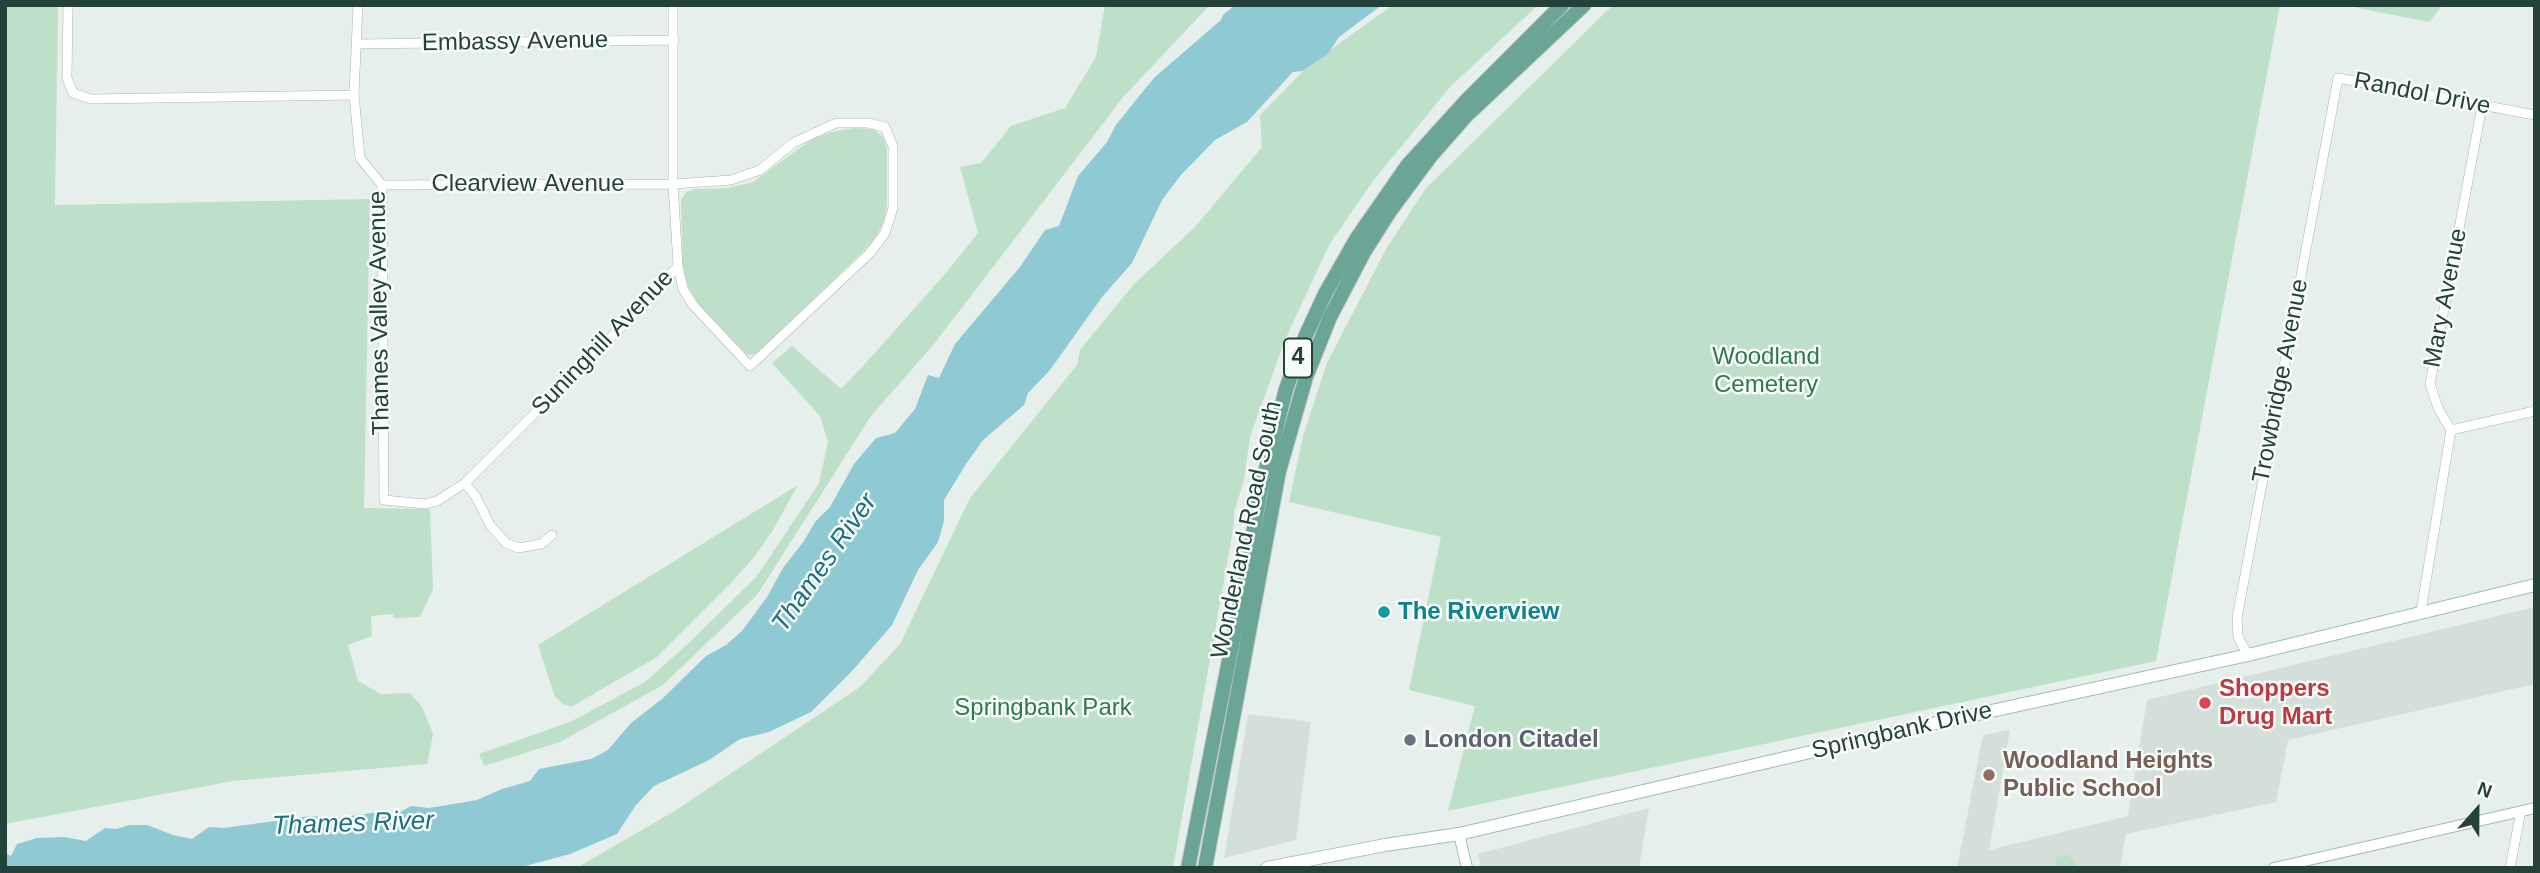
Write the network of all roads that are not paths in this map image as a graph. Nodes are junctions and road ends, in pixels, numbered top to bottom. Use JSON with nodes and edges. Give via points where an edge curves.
{"nodes":[{"id":1,"x":68,"y":5,"type":"edge"},
{"id":2,"x":358,"y":5,"type":"edge"},
{"id":3,"x":673,"y":5,"type":"edge"},
{"id":4,"x":1562,"y":5,"type":"edge"},
{"id":5,"x":1584,"y":5,"type":"edge"},
{"id":6,"x":674,"y":40,"type":"junction"},
{"id":7,"x":357,"y":44,"type":"junction"},
{"id":8,"x":354,"y":95,"type":"junction"},
{"id":9,"x":2332,"y":106,"type":"joint"},
{"id":10,"x":2482,"y":106,"type":"junction"},
{"id":11,"x":2535,"y":115,"type":"edge"},
{"id":12,"x":673,"y":184,"type":"junction"},
{"id":13,"x":382,"y":185,"type":"junction"},
{"id":14,"x":678,"y":266,"type":"junction"},
{"id":15,"x":2535,"y":411,"type":"edge"},
{"id":16,"x":2451,"y":430,"type":"junction"},
{"id":17,"x":465,"y":483,"type":"junction"},
{"id":18,"x":384,"y":500,"type":"joint"},
{"id":19,"x":552,"y":535,"type":"dead end"},
{"id":20,"x":2535,"y":585,"type":"edge"},
{"id":21,"x":2421,"y":611,"type":"junction"},
{"id":22,"x":2248,"y":655,"type":"junction"},
{"id":23,"x":2535,"y":808,"type":"edge"},
{"id":24,"x":2521,"y":811,"type":"junction"},
{"id":25,"x":1460,"y":834,"type":"junction"},
{"id":26,"x":1188,"y":868,"type":"edge"},
{"id":27,"x":1205,"y":868,"type":"edge"},
{"id":28,"x":1267,"y":868,"type":"edge"},
{"id":29,"x":1466,"y":868,"type":"edge"},
{"id":30,"x":2274,"y":868,"type":"edge"},
{"id":31,"x":2510,"y":868,"type":"edge"}],
"edges":[{"from":1,"to":8,"type":"street","via":[[68,78],[73,93],[91,99]]},
{"from":2,"to":7,"type":"street","name":"Thames Valley Avenue"},
{"from":3,"to":6,"type":"street","name":"Suninghill Avenue"},
{"from":4,"to":26,"type":"main road","name":"Wonderland Road South","number":"4","via":[[1407,166],[1357,238],[1306,335],[1286,389],[1260,493]]},
{"from":5,"to":27,"type":"main road","name":"Wonderland Road South","via":[[1466,116],[1430,157],[1364,252],[1329,317],[1279,471]]},
{"from":6,"to":7,"type":"street","name":"Embassy Avenue"},
{"from":6,"to":12,"type":"street","name":"Suninghill Avenue"},
{"from":7,"to":8,"type":"street","name":"Thames Valley Avenue"},
{"from":8,"to":13,"type":"street","name":"Thames Valley Avenue","via":[[360,158]]},
{"from":9,"to":10,"type":"street","name":"Randol Drive","via":[[2338,78]]},
{"from":9,"to":22,"type":"street","name":"Trowbridge Avenue","via":[[2237,618],[2238,637]]},
{"from":10,"to":11,"type":"street","name":"Randol Drive"},
{"from":10,"to":16,"type":"street","name":"Mary Avenue","via":[[2430,384]]},
{"from":12,"to":13,"type":"street","name":"Clearview Avenue"},
{"from":12,"to":14,"type":"street","name":"Suninghill Avenue"},
{"from":12,"to":14,"type":"street","name":"Clearview Avenue","via":[[731,180],[760,170],[793,143],[836,123],[885,127],[893,146],[892,208],[886,233],[750,366],[693,305],[682,289]]},
{"from":13,"to":18,"type":"street","name":"Thames Valley Avenue"},
{"from":14,"to":17,"type":"street","name":"Suninghill Avenue"},
{"from":15,"to":16,"type":"street"},
{"from":16,"to":21,"type":"street"},
{"from":17,"to":18,"type":"street","name":"Suninghill Avenue","via":[[425,504]]},
{"from":17,"to":19,"type":"street","via":[[506,543],[518,548],[541,544]]},
{"from":20,"to":21,"type":"main road","name":"Springbank Drive"},
{"from":21,"to":22,"type":"main road","name":"Springbank Drive"},
{"from":22,"to":25,"type":"main road","name":"Springbank Drive"},
{"from":23,"to":24,"type":"street"},
{"from":24,"to":30,"type":"street"},
{"from":24,"to":31,"type":"street"},
{"from":25,"to":28,"type":"main road","name":"Springbank Drive"},
{"from":25,"to":29,"type":"street"}]}
